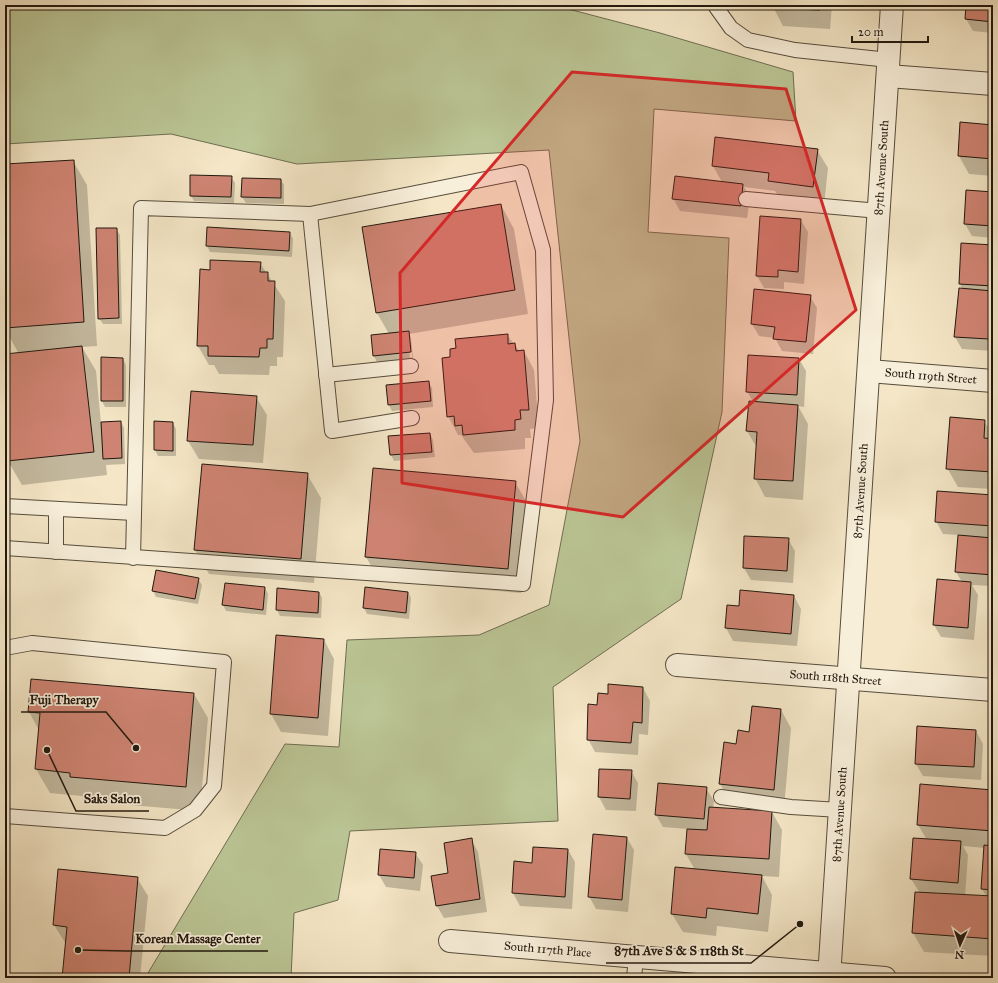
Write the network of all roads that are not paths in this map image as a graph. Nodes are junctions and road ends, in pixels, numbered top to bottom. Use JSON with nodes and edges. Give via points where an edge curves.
{"nodes":[{"id":1,"x":892,"y":5,"type":"edge"},
{"id":2,"x":716,"y":7,"type":"dead end"},
{"id":3,"x":889,"y":68,"type":"junction"},
{"id":4,"x":993,"y":84,"type":"edge"},
{"id":5,"x":746,"y":199,"type":"dead end"},
{"id":6,"x":879,"y":211,"type":"junction"},
{"id":7,"x":310,"y":214,"type":"junction"},
{"id":8,"x":411,"y":366,"type":"dead end"},
{"id":9,"x":869,"y":371,"type":"junction"},
{"id":10,"x":326,"y":375,"type":"junction"},
{"id":11,"x":993,"y":381,"type":"edge"},
{"id":12,"x":412,"y":418,"type":"dead end"},
{"id":13,"x":5,"y":506,"type":"edge"},
{"id":14,"x":56,"y":509,"type":"junction"},
{"id":15,"x":134,"y":513,"type":"junction"},
{"id":16,"x":5,"y":548,"type":"edge"},
{"id":17,"x":56,"y":552,"type":"junction"},
{"id":18,"x":133,"y":558,"type":"junction"},
{"id":19,"x":5,"y":648,"type":"edge"},
{"id":20,"x":677,"y":665,"type":"dead end"},
{"id":21,"x":849,"y":680,"type":"junction"},
{"id":22,"x":993,"y":690,"type":"edge"},
{"id":23,"x":721,"y":797,"type":"dead end"},
{"id":24,"x":840,"y":810,"type":"junction"},
{"id":25,"x":5,"y":816,"type":"edge"},
{"id":26,"x":450,"y":941,"type":"dead end"},
{"id":27,"x":635,"y":968,"type":"edge"},
{"id":28,"x":829,"y":976,"type":"edge"},
{"id":29,"x":885,"y":978,"type":"edge"}],
"edges":[{"from":1,"to":3,"type":"street","name":"87th Avenue South"},
{"from":2,"to":3,"type":"lane","via":[[731,28],[748,40]]},
{"from":3,"to":4,"type":"street"},
{"from":3,"to":6,"type":"street","name":"87th Avenue South"},
{"from":5,"to":6,"type":"lane"},
{"from":6,"to":9,"type":"street","name":"87th Avenue South"},
{"from":7,"to":10,"type":"lane"},
{"from":7,"to":15,"type":"lane","via":[[141,208]]},
{"from":7,"to":18,"type":"lane","via":[[521,172],[543,250],[546,400],[523,584]]},
{"from":8,"to":10,"type":"lane"},
{"from":9,"to":11,"type":"street","name":"South 119th Street"},
{"from":9,"to":21,"type":"street","name":"87th Avenue South"},
{"from":10,"to":12,"type":"lane","via":[[332,431]]},
{"from":13,"to":14,"type":"lane"},
{"from":14,"to":15,"type":"lane"},
{"from":14,"to":17,"type":"lane"},
{"from":15,"to":18,"type":"lane"},
{"from":16,"to":17,"type":"lane"},
{"from":17,"to":18,"type":"lane"},
{"from":19,"to":25,"type":"lane","via":[[32,644],[224,662],[214,786],[195,810],[165,828]]},
{"from":20,"to":21,"type":"street","name":"South 118th Street"},
{"from":21,"to":22,"type":"street","name":"South 118th Street"},
{"from":21,"to":24,"type":"street","name":"87th Avenue South"},
{"from":23,"to":24,"type":"lane","via":[[791,807]]},
{"from":24,"to":28,"type":"street","name":"87th Avenue South"},
{"from":26,"to":27,"type":"street","name":"South 117th Place"},
{"from":27,"to":28,"type":"street","name":"South 117th Place"},
{"from":28,"to":29,"type":"street","name":"South 117th Place"}]}
